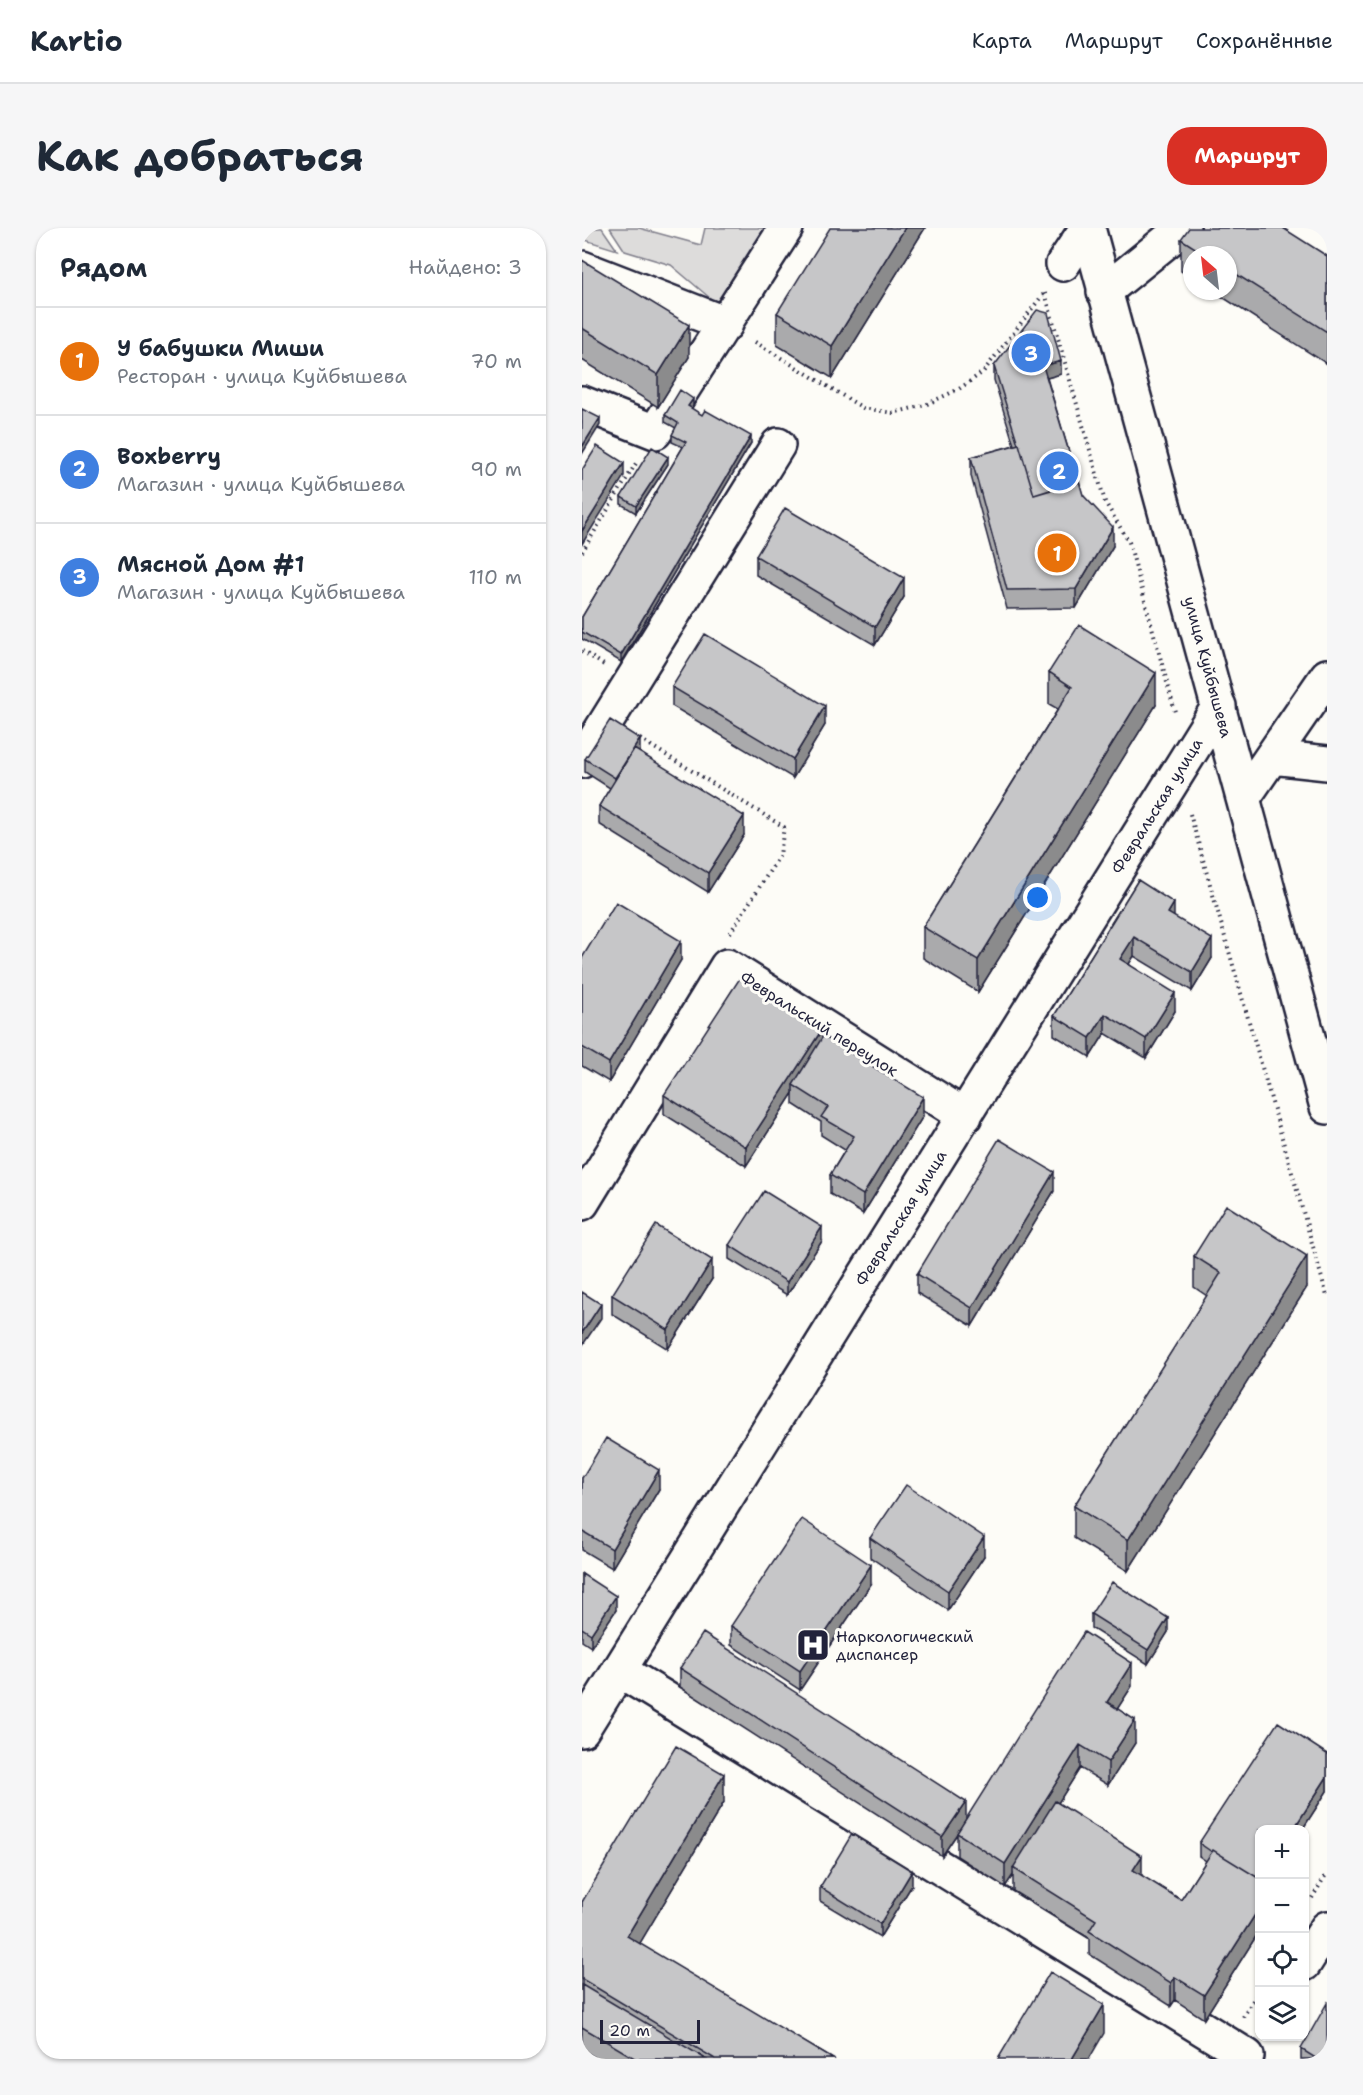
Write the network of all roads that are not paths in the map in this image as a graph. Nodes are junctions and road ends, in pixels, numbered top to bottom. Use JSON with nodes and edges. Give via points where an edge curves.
{"nodes":[{"id":1,"x":786,"y":228,"type":"edge"},
{"id":2,"x":1088,"y":228,"type":"edge"},
{"id":3,"x":1183,"y":228,"type":"edge"},
{"id":4,"x":1063,"y":264,"type":"dead end"},
{"id":5,"x":582,"y":268,"type":"edge"},
{"id":6,"x":1104,"y":292,"type":"junction"},
{"id":7,"x":726,"y":324,"type":"junction"},
{"id":8,"x":582,"y":403,"type":"edge"},
{"id":9,"x":778,"y":445,"type":"dead end"},
{"id":10,"x":1327,"y":676,"type":"edge"},
{"id":11,"x":1219,"y":706,"type":"junction"},
{"id":12,"x":1272,"y":757,"type":"junction"},
{"id":13,"x":582,"y":761,"type":"edge"},
{"id":14,"x":1327,"y":763,"type":"edge"},
{"id":15,"x":1244,"y":797,"type":"junction"},
{"id":16,"x":1327,"y":1107,"type":"edge"},
{"id":17,"x":965,"y":1116,"type":"junction"},
{"id":18,"x":582,"y":1203,"type":"edge"},
{"id":19,"x":620,"y":1670,"type":"junction"},
{"id":20,"x":582,"y":1730,"type":"edge"},
{"id":21,"x":1319,"y":1915,"type":"edge"},
{"id":22,"x":1309,"y":1950,"type":"edge"},
{"id":23,"x":1251,"y":2051,"type":"edge"}],
"edges":[{"from":1,"to":7,"type":"street"},
{"from":2,"to":4,"type":"street"},
{"from":2,"to":6,"type":"street","name":"улица Куйбышева"},
{"from":3,"to":6,"type":"street"},
{"from":5,"to":7,"type":"street"},
{"from":6,"to":11,"type":"street","name":"улица Куйбышева"},
{"from":7,"to":8,"type":"street","via":[[655,432]]},
{"from":9,"to":13,"type":"street"},
{"from":10,"to":12,"type":"street"},
{"from":11,"to":15,"type":"street","name":"улица Куйбышева"},
{"from":11,"to":17,"type":"street","name":"Февральская улица"},
{"from":12,"to":14,"type":"street"},
{"from":12,"to":15,"type":"street"},
{"from":15,"to":16,"type":"street","name":"улица Куйбышева"},
{"from":17,"to":18,"type":"street","name":"Февральский переулок","via":[[727,966]]},
{"from":17,"to":19,"type":"street","name":"Февральская улица"},
{"from":19,"to":20,"type":"street","name":"Февральская улица"},
{"from":19,"to":23,"type":"street"},
{"from":21,"to":22,"type":"street"}]}
